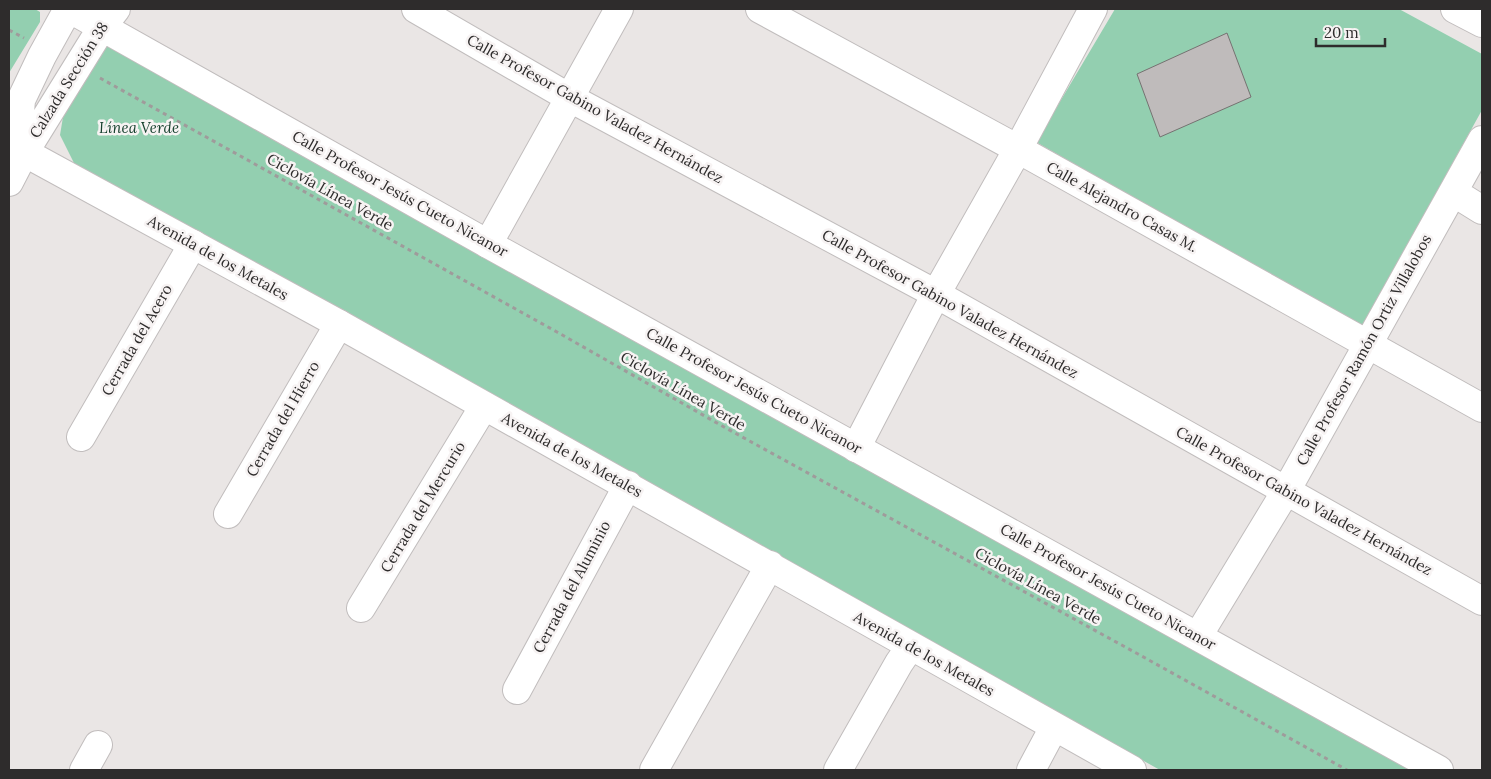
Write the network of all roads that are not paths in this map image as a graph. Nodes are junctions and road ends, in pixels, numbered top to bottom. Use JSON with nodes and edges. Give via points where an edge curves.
{"nodes":[{"id":1,"x":69,"y":9,"type":"edge"},
{"id":2,"x":416,"y":9,"type":"edge"},
{"id":3,"x":619,"y":9,"type":"edge"},
{"id":4,"x":760,"y":9,"type":"edge"},
{"id":5,"x":1093,"y":9,"type":"edge"},
{"id":6,"x":1455,"y":9,"type":"edge"},
{"id":7,"x":109,"y":18,"type":"edge"},
{"id":8,"x":1482,"y":23,"type":"edge"},
{"id":9,"x":570,"y":98,"type":"junction"},
{"id":10,"x":1482,"y":140,"type":"edge"},
{"id":11,"x":16,"y":148,"type":"edge"},
{"id":12,"x":1018,"y":149,"type":"junction"},
{"id":13,"x":9,"y":182,"type":"edge"},
{"id":14,"x":1453,"y":192,"type":"junction"},
{"id":15,"x":1482,"y":210,"type":"edge"},
{"id":16,"x":193,"y":244,"type":"junction"},
{"id":17,"x":488,"y":244,"type":"junction"},
{"id":18,"x":936,"y":294,"type":"junction"},
{"id":19,"x":339,"y":324,"type":"junction"},
{"id":20,"x":1369,"y":345,"type":"junction"},
{"id":21,"x":484,"y":406,"type":"junction"},
{"id":22,"x":1482,"y":408,"type":"edge"},
{"id":23,"x":81,"y":437,"type":"dead end"},
{"id":24,"x":856,"y":448,"type":"junction"},
{"id":25,"x":628,"y":485,"type":"junction"},
{"id":26,"x":1286,"y":491,"type":"junction"},
{"id":27,"x":228,"y":514,"type":"dead end"},
{"id":28,"x":770,"y":566,"type":"junction"},
{"id":29,"x":1482,"y":601,"type":"edge"},
{"id":30,"x":361,"y":608,"type":"dead end"},
{"id":31,"x":1198,"y":636,"type":"junction"},
{"id":32,"x":910,"y":646,"type":"junction"},
{"id":33,"x":517,"y":690,"type":"dead end"},
{"id":34,"x":1054,"y":727,"type":"junction"},
{"id":35,"x":98,"y":745,"type":"dead end"},
{"id":36,"x":84,"y":770,"type":"edge"},
{"id":37,"x":654,"y":770,"type":"edge"},
{"id":38,"x":838,"y":770,"type":"edge"},
{"id":39,"x":1031,"y":770,"type":"edge"},
{"id":40,"x":1132,"y":770,"type":"edge"},
{"id":41,"x":1438,"y":770,"type":"edge"}],
"edges":[{"from":1,"to":7,"type":"street","name":"Calle Profesor Jesús Cueto Nicanor"},
{"from":1,"to":11,"type":"street","name":"Calzada Sección 38","via":[[21,100]]},
{"from":2,"to":9,"type":"street","name":"Calle Profesor Gabino Valadez Hernández"},
{"from":3,"to":9,"type":"street"},
{"from":4,"to":12,"type":"street","name":"Calle Alejandro Casas M."},
{"from":5,"to":12,"type":"street"},
{"from":6,"to":8,"type":"street"},
{"from":7,"to":11,"type":"street","name":"Calzada Sección 38","via":[[78,66]]},
{"from":7,"to":17,"type":"street","name":"Calle Profesor Jesús Cueto Nicanor"},
{"from":9,"to":17,"type":"street"},
{"from":9,"to":18,"type":"street","name":"Calle Profesor Gabino Valadez Hernández"},
{"from":10,"to":14,"type":"street","name":"Calle Profesor Ramón Ortiz Villalobos"},
{"from":11,"to":13,"type":"street","name":"Calzada Sección 38"},
{"from":11,"to":16,"type":"street","name":"Avenida de los Metales"},
{"from":12,"to":18,"type":"street"},
{"from":12,"to":20,"type":"street","name":"Calle Alejandro Casas M."},
{"from":14,"to":15,"type":"street"},
{"from":14,"to":20,"type":"street","name":"Calle Profesor Ramón Ortiz Villalobos"},
{"from":16,"to":19,"type":"street","name":"Avenida de los Metales"},
{"from":16,"to":23,"type":"street","name":"Cerrada del Acero"},
{"from":17,"to":24,"type":"street","name":"Calle Profesor Jesús Cueto Nicanor"},
{"from":18,"to":24,"type":"street"},
{"from":18,"to":26,"type":"street","name":"Calle Profesor Gabino Valadez Hernández"},
{"from":19,"to":21,"type":"street","name":"Avenida de los Metales"},
{"from":19,"to":27,"type":"street","name":"Cerrada del Hierro"},
{"from":20,"to":22,"type":"street","name":"Calle Alejandro Casas M."},
{"from":20,"to":26,"type":"street","name":"Calle Profesor Ramón Ortiz Villalobos"},
{"from":21,"to":25,"type":"street","name":"Avenida de los Metales"},
{"from":21,"to":30,"type":"street","name":"Cerrada del Mercurio"},
{"from":24,"to":31,"type":"street","name":"Calle Profesor Jesús Cueto Nicanor"},
{"from":25,"to":28,"type":"street","name":"Avenida de los Metales"},
{"from":25,"to":33,"type":"street","name":"Cerrada del Aluminio"},
{"from":26,"to":29,"type":"street","name":"Calle Profesor Gabino Valadez Hernández"},
{"from":26,"to":31,"type":"street","name":"Calle Profesor Ramón Ortiz Villalobos"},
{"from":28,"to":32,"type":"street","name":"Avenida de los Metales"},
{"from":28,"to":37,"type":"street"},
{"from":31,"to":41,"type":"street","name":"Calle Profesor Jesús Cueto Nicanor"},
{"from":32,"to":34,"type":"street","name":"Avenida de los Metales"},
{"from":32,"to":38,"type":"street"},
{"from":34,"to":39,"type":"street"},
{"from":34,"to":40,"type":"street","name":"Avenida de los Metales"},
{"from":35,"to":36,"type":"street"}]}
